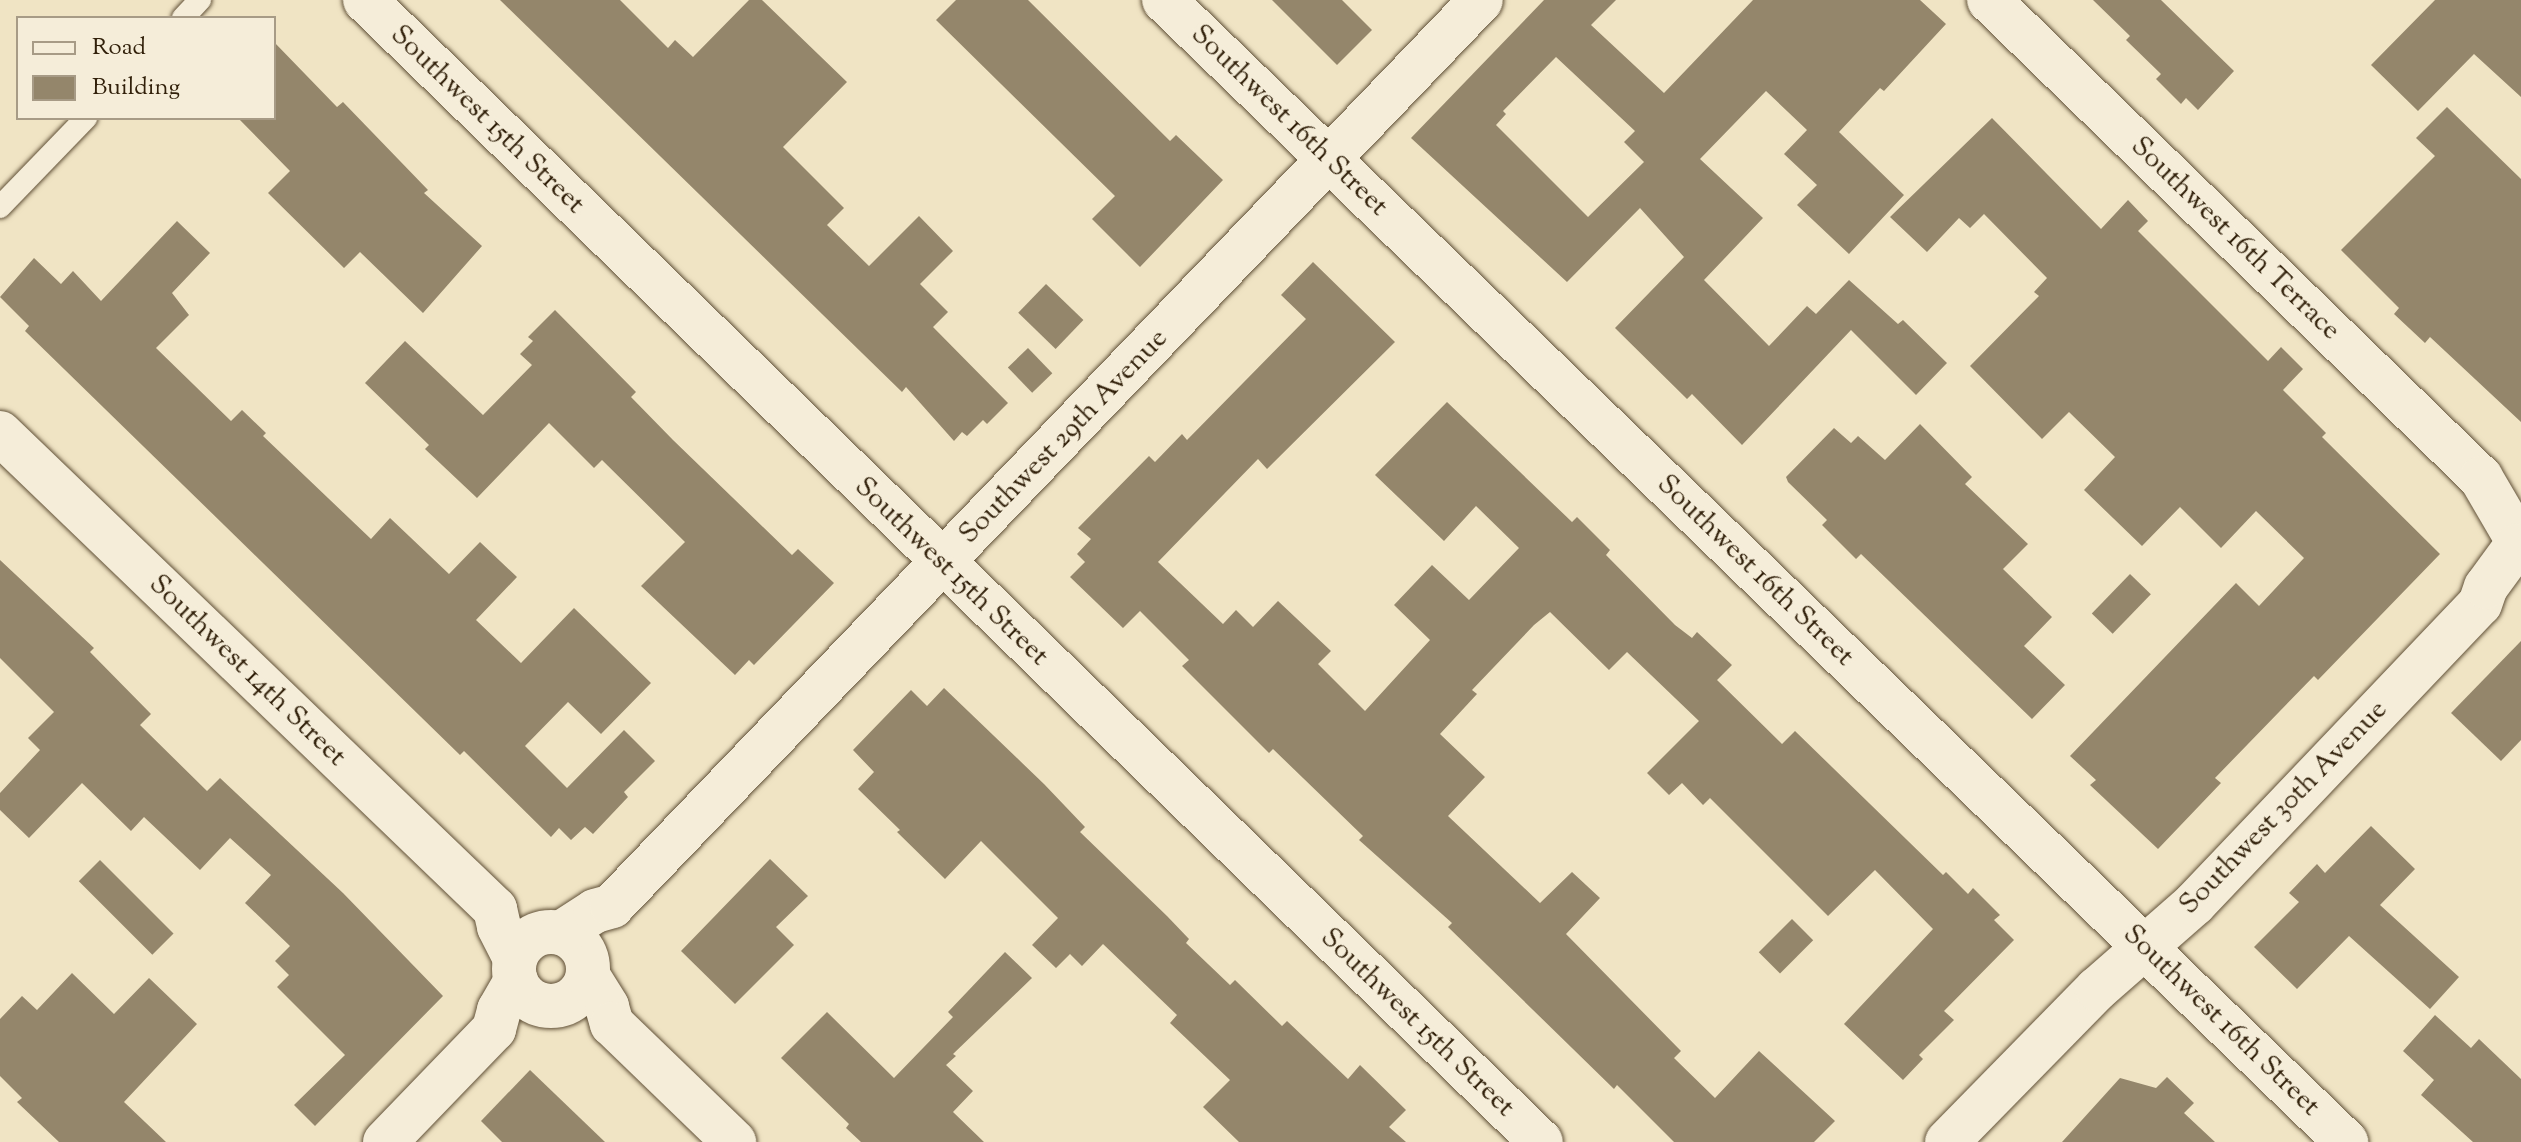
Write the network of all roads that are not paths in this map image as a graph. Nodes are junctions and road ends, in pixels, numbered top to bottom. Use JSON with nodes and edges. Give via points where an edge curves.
{"nodes":[{"id":1,"x":200,"y":0,"type":"edge"},
{"id":2,"x":365,"y":0,"type":"edge"},
{"id":3,"x":1164,"y":0,"type":"edge"},
{"id":4,"x":1481,"y":0,"type":"edge"},
{"id":5,"x":1989,"y":0,"type":"edge"},
{"id":6,"x":185,"y":16,"type":"edge"},
{"id":7,"x":84,"y":120,"type":"edge"},
{"id":8,"x":1330,"y":161,"type":"junction"},
{"id":9,"x":0,"y":207,"type":"edge"},
{"id":10,"x":0,"y":433,"type":"edge"},
{"id":11,"x":2519,"y":540,"type":"edge"},
{"id":12,"x":943,"y":564,"type":"junction"},
{"id":13,"x":2144,"y":947,"type":"junction"},
{"id":14,"x":551,"y":968,"type":"junction"},
{"id":15,"x":385,"y":1142,"type":"edge"},
{"id":16,"x":734,"y":1142,"type":"edge"},
{"id":17,"x":1541,"y":1142,"type":"edge"},
{"id":18,"x":1947,"y":1142,"type":"edge"},
{"id":19,"x":2346,"y":1142,"type":"edge"}],
"edges":[{"from":1,"to":6,"type":"lane"},
{"from":2,"to":12,"type":"street","name":"Southwest 15th Street"},
{"from":3,"to":8,"type":"street","name":"Southwest 16th Street"},
{"from":4,"to":8,"type":"street","name":"Southwest 29th Avenue"},
{"from":5,"to":11,"type":"street","name":"Southwest 16th Terrace","via":[[2481,478]]},
{"from":7,"to":9,"type":"lane"},
{"from":8,"to":12,"type":"street","name":"Southwest 29th Avenue"},
{"from":8,"to":13,"type":"street","name":"Southwest 16th Street"},
{"from":10,"to":14,"type":"street","name":"Southwest 14th Street","via":[[495,909],[514,912]]},
{"from":11,"to":13,"type":"street","name":"Southwest 30th Avenue","via":[[2497,599],[2480,604],[2205,892]]},
{"from":12,"to":14,"type":"street","name":"Southwest 29th Avenue","via":[[612,906],[595,911]]},
{"from":12,"to":17,"type":"street","name":"Southwest 15th Street"},
{"from":13,"to":18,"type":"street","name":"Southwest 30th Avenue"},
{"from":13,"to":19,"type":"street","name":"Southwest 16th Street"},
{"from":14,"to":15,"type":"street","name":"Southwest 29th Avenue","via":[[499,1010],[494,1029]]},
{"from":14,"to":16,"type":"street","name":"Southwest 14th Street","via":[[596,1021],[612,1024]]}]}
